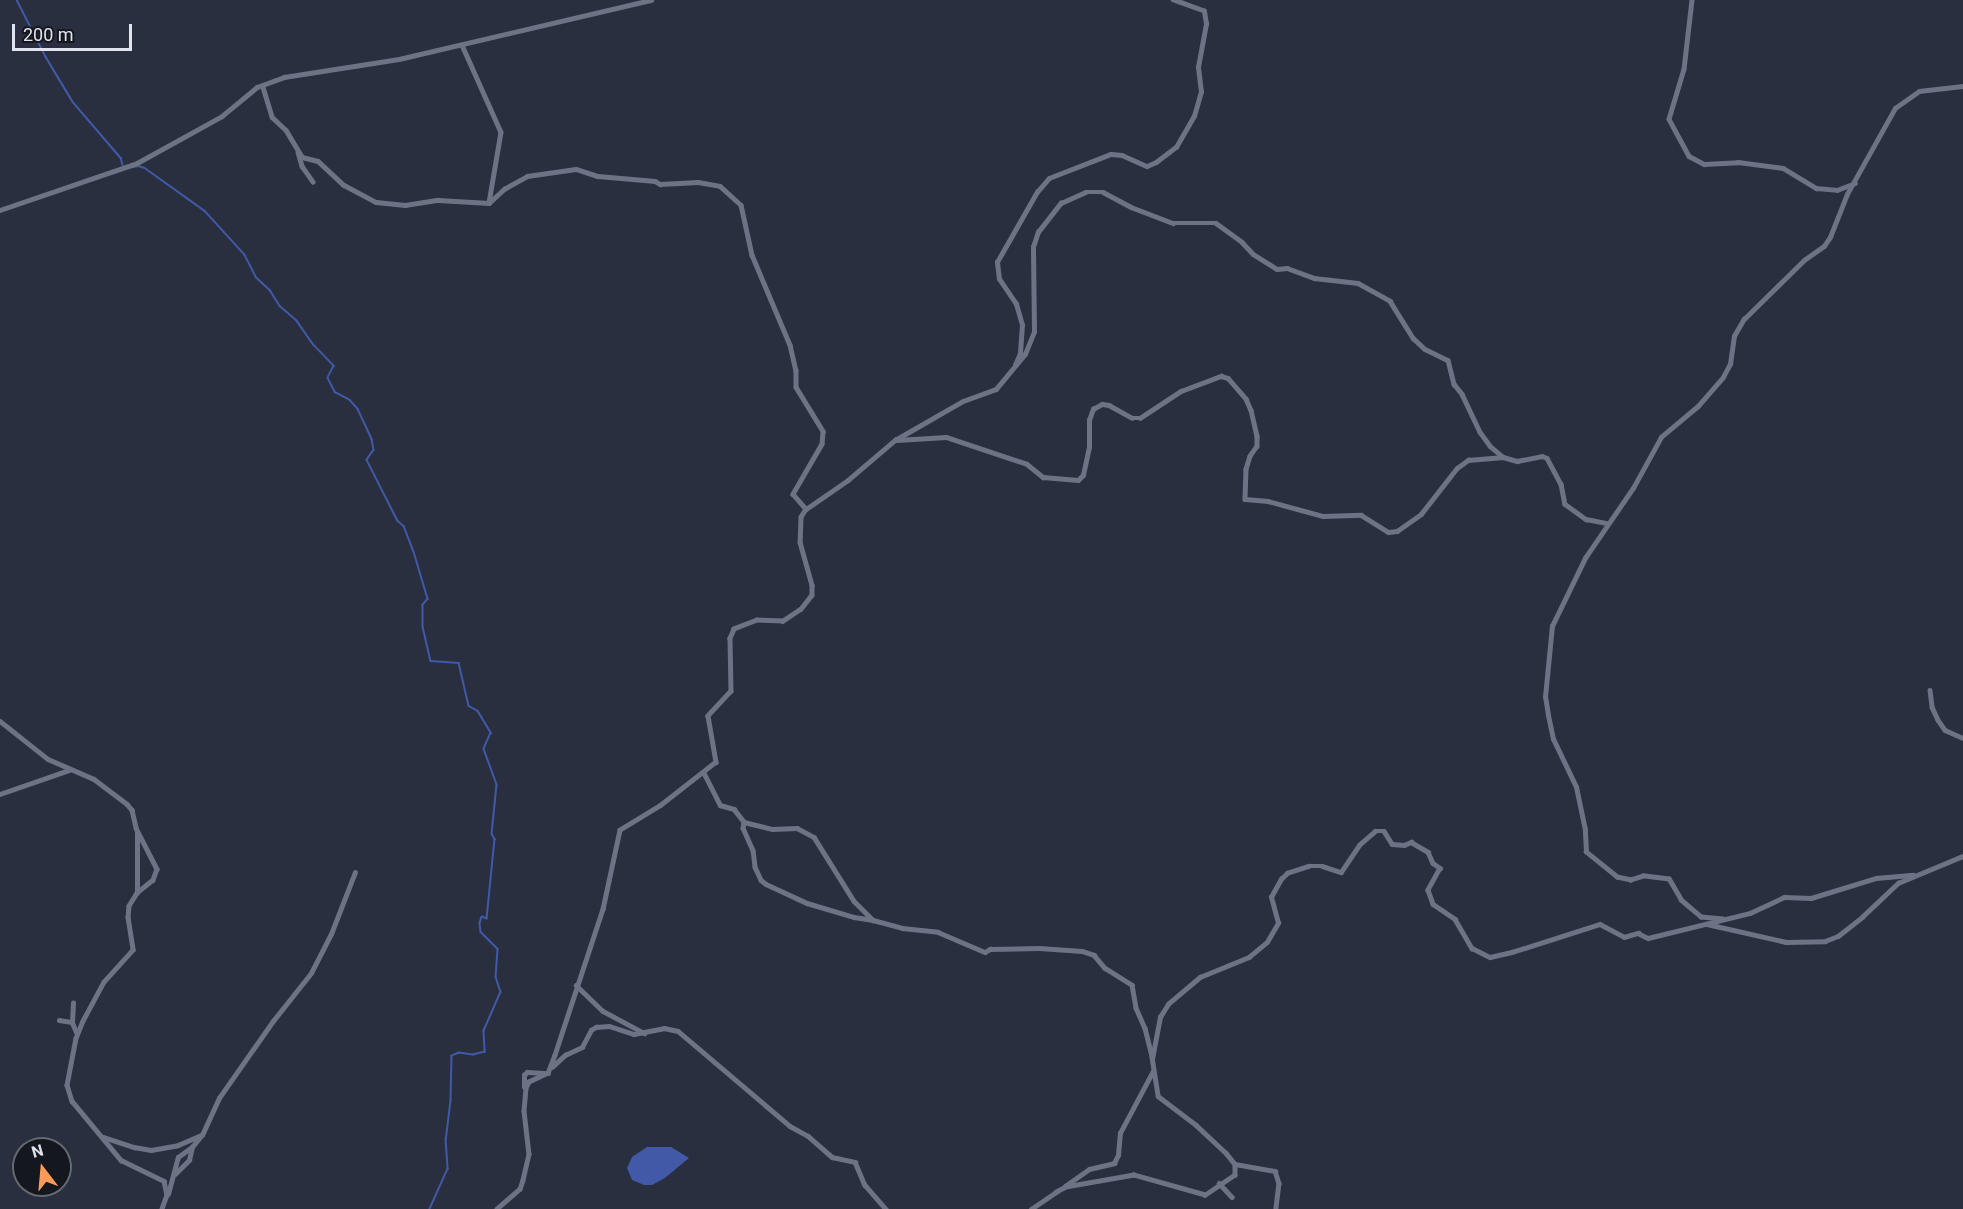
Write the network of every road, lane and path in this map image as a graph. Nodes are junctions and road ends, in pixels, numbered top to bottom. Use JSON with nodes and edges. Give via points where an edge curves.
{"nodes":[{"id":1,"x":651,"y":0,"type":"edge"},
{"id":2,"x":1173,"y":0,"type":"edge"},
{"id":3,"x":1692,"y":0,"type":"edge"},
{"id":4,"x":462,"y":45,"type":"junction"},
{"id":5,"x":1963,"y":86,"type":"edge"},
{"id":6,"x":257,"y":87,"type":"junction"},
{"id":7,"x":298,"y":152,"type":"junction"},
{"id":8,"x":313,"y":182,"type":"dead end"},
{"id":9,"x":1855,"y":183,"type":"junction"},
{"id":10,"x":489,"y":203,"type":"junction"},
{"id":11,"x":0,"y":210,"type":"edge"},
{"id":12,"x":1014,"y":368,"type":"junction"},
{"id":13,"x":895,"y":440,"type":"junction"},
{"id":14,"x":1503,"y":457,"type":"junction"},
{"id":15,"x":806,"y":509,"type":"junction"},
{"id":16,"x":1607,"y":524,"type":"junction"},
{"id":17,"x":1930,"y":690,"type":"dead end"},
{"id":18,"x":0,"y":721,"type":"edge"},
{"id":19,"x":1963,"y":738,"type":"edge"},
{"id":20,"x":69,"y":770,"type":"junction"},
{"id":21,"x":704,"y":773,"type":"junction"},
{"id":22,"x":0,"y":794,"type":"edge"},
{"id":23,"x":744,"y":822,"type":"junction"},
{"id":24,"x":136,"y":828,"type":"junction"},
{"id":25,"x":1963,"y":856,"type":"edge"},
{"id":26,"x":355,"y":872,"type":"dead end"},
{"id":27,"x":1913,"y":874,"type":"junction"},
{"id":28,"x":137,"y":893,"type":"junction"},
{"id":29,"x":1723,"y":919,"type":"junction"},
{"id":30,"x":873,"y":920,"type":"junction"},
{"id":31,"x":1702,"y":923,"type":"junction"},
{"id":32,"x":576,"y":985,"type":"junction"},
{"id":33,"x":73,"y":1003,"type":"dead end"},
{"id":34,"x":59,"y":1020,"type":"dead end"},
{"id":35,"x":72,"y":1022,"type":"junction"},
{"id":36,"x":644,"y":1033,"type":"junction"},
{"id":37,"x":76,"y":1038,"type":"junction"},
{"id":38,"x":1152,"y":1059,"type":"junction"},
{"id":39,"x":1154,"y":1069,"type":"junction"},
{"id":40,"x":548,"y":1072,"type":"junction"},
{"id":41,"x":525,"y":1093,"type":"junction"},
{"id":42,"x":202,"y":1135,"type":"junction"},
{"id":43,"x":103,"y":1137,"type":"junction"},
{"id":44,"x":192,"y":1147,"type":"junction"},
{"id":45,"x":1235,"y":1164,"type":"junction"},
{"id":46,"x":176,"y":1174,"type":"junction"},
{"id":47,"x":1219,"y":1183,"type":"junction"},
{"id":48,"x":1056,"y":1192,"type":"junction"},
{"id":49,"x":167,"y":1195,"type":"junction"},
{"id":50,"x":1232,"y":1197,"type":"dead end"},
{"id":51,"x":162,"y":1209,"type":"edge"},
{"id":52,"x":497,"y":1209,"type":"edge"},
{"id":53,"x":886,"y":1209,"type":"edge"},
{"id":54,"x":1030,"y":1209,"type":"edge"},
{"id":55,"x":1276,"y":1209,"type":"edge"}],
"edges":[{"from":1,"to":4,"type":"street"},
{"from":2,"to":12,"type":"street","via":[[1204,11],[1205,37],[1198,76],[1201,92],[1194,116],[1176,147],[1156,162],[1147,166],[1122,154],[1111,154],[1050,178],[1037,192],[997,262],[999,279],[1016,304],[1022,325],[1020,353]]},
{"from":3,"to":9,"type":"street","via":[[1684,69],[1669,119],[1689,156],[1704,164],[1738,162],[1783,168],[1816,188],[1837,190]]},
{"from":4,"to":6,"type":"street","via":[[284,77]]},
{"from":4,"to":10,"type":"street","via":[[501,135]]},
{"from":5,"to":9,"type":"street","via":[[1919,91],[1895,108]]},
{"from":6,"to":7,"type":"street","via":[[263,87],[272,117],[286,130]]},
{"from":6,"to":11,"type":"street","via":[[222,116],[136,164]]},
{"from":7,"to":8,"type":"street","via":[[299,161]]},
{"from":7,"to":10,"type":"street","via":[[302,158],[318,161],[344,185],[376,202]]},
{"from":9,"to":16,"type":"street","via":[[1824,246],[1804,260],[1744,319],[1734,336],[1724,377],[1698,406],[1661,437],[1633,488]]},
{"from":10,"to":15,"type":"street","via":[[527,176],[576,169],[597,176],[660,184],[715,184],[737,200],[752,255],[790,345],[796,387],[824,430],[814,460],[793,494]]},
{"from":12,"to":13,"type":"street","via":[[996,389],[963,401]]},
{"from":12,"to":14,"type":"street","via":[[1034,332],[1033,247],[1038,232],[1061,203],[1086,192],[1103,192],[1173,223],[1216,224],[1277,269],[1358,283],[1390,301],[1413,338],[1448,360],[1454,384],[1479,432]]},
{"from":13,"to":14,"type":"street","via":[[946,437],[1027,464],[1043,477],[1078,480],[1083,476],[1089,420],[1094,409],[1109,405],[1132,418],[1140,417],[1181,391],[1221,376],[1228,378],[1246,399],[1257,436],[1257,446],[1246,469],[1245,499],[1323,516],[1360,516],[1388,532],[1397,531],[1421,514],[1457,468],[1468,460]]},
{"from":13,"to":15,"type":"street"},
{"from":14,"to":16,"type":"street","via":[[1517,461],[1547,458],[1565,504],[1586,519]]},
{"from":15,"to":21,"type":"street","via":[[801,517],[800,543],[812,596],[783,621],[757,620],[732,631],[731,691],[709,713],[708,730],[716,760]]},
{"from":16,"to":29,"type":"street","via":[[1585,558],[1552,626],[1545,697],[1553,740],[1576,787],[1586,852],[1617,877],[1669,879],[1681,900],[1701,917]]},
{"from":17,"to":19,"type":"street","via":[[1938,720],[1945,730]]},
{"from":18,"to":20,"type":"street","via":[[48,759]]},
{"from":20,"to":22,"type":"street"},
{"from":20,"to":24,"type":"street","via":[[94,779],[120,798],[132,810]]},
{"from":21,"to":23,"type":"street","via":[[720,805],[734,809]]},
{"from":21,"to":32,"type":"street","via":[[652,812],[620,830],[603,909]]},
{"from":23,"to":30,"type":"street","via":[[772,829],[797,828],[814,837],[854,901]]},
{"from":23,"to":30,"type":"street","via":[[755,867],[766,884],[807,903]]},
{"from":24,"to":28,"type":"street"},
{"from":24,"to":28,"type":"street","via":[[157,872]]},
{"from":25,"to":27,"type":"street"},
{"from":26,"to":42,"type":"street","via":[[311,973],[219,1098]]},
{"from":27,"to":29,"type":"street","via":[[1876,878],[1811,898],[1784,897],[1750,913]]},
{"from":27,"to":31,"type":"street","via":[[1838,936],[1825,942],[1786,942]]},
{"from":28,"to":37,"type":"street","via":[[128,913],[132,953],[104,982]]},
{"from":29,"to":31,"type":"street"},
{"from":30,"to":38,"type":"street","via":[[938,933],[985,952],[1039,948],[1090,953],[1132,986]]},
{"from":31,"to":38,"type":"street","via":[[1648,938],[1638,933],[1624,937],[1599,924],[1490,957],[1472,948],[1455,919],[1433,904],[1428,890],[1440,868],[1428,852],[1411,842],[1392,844],[1383,831],[1375,831],[1359,845],[1341,872],[1309,866],[1281,879],[1271,897],[1278,923],[1267,942],[1249,957],[1200,977],[1168,1004],[1160,1017]]},
{"from":32,"to":36,"type":"street","via":[[603,1011]]},
{"from":32,"to":40,"type":"street"},
{"from":33,"to":35,"type":"street"},
{"from":34,"to":35,"type":"street"},
{"from":35,"to":37,"type":"street"},
{"from":36,"to":40,"type":"street","via":[[596,1027],[582,1047],[565,1055]]},
{"from":36,"to":53,"type":"street","via":[[671,1028],[686,1037],[790,1126],[832,1157],[855,1162],[865,1185]]},
{"from":37,"to":43,"type":"street","via":[[69,1070],[70,1097]]},
{"from":38,"to":39,"type":"street"},
{"from":39,"to":45,"type":"street","via":[[1160,1100],[1197,1125]]},
{"from":39,"to":48,"type":"street","via":[[1122,1127],[1114,1163],[1089,1169]]},
{"from":40,"to":41,"type":"street","via":[[529,1082]]},
{"from":40,"to":41,"type":"street","via":[[527,1072],[523,1080]]},
{"from":41,"to":52,"type":"street","via":[[528,1165],[520,1189]]},
{"from":42,"to":43,"type":"street","via":[[152,1150]]},
{"from":42,"to":44,"type":"street"},
{"from":43,"to":49,"type":"street","via":[[125,1163],[163,1179]]},
{"from":44,"to":46,"type":"street","via":[[189,1160]]},
{"from":44,"to":46,"type":"street","via":[[178,1157]]},
{"from":45,"to":47,"type":"street","via":[[1233,1177]]},
{"from":45,"to":55,"type":"street","via":[[1275,1172],[1280,1183]]},
{"from":46,"to":49,"type":"street"},
{"from":47,"to":48,"type":"street","via":[[1205,1195],[1134,1175]]},
{"from":47,"to":50,"type":"street"},
{"from":48,"to":54,"type":"street"},
{"from":49,"to":51,"type":"street"}]}
